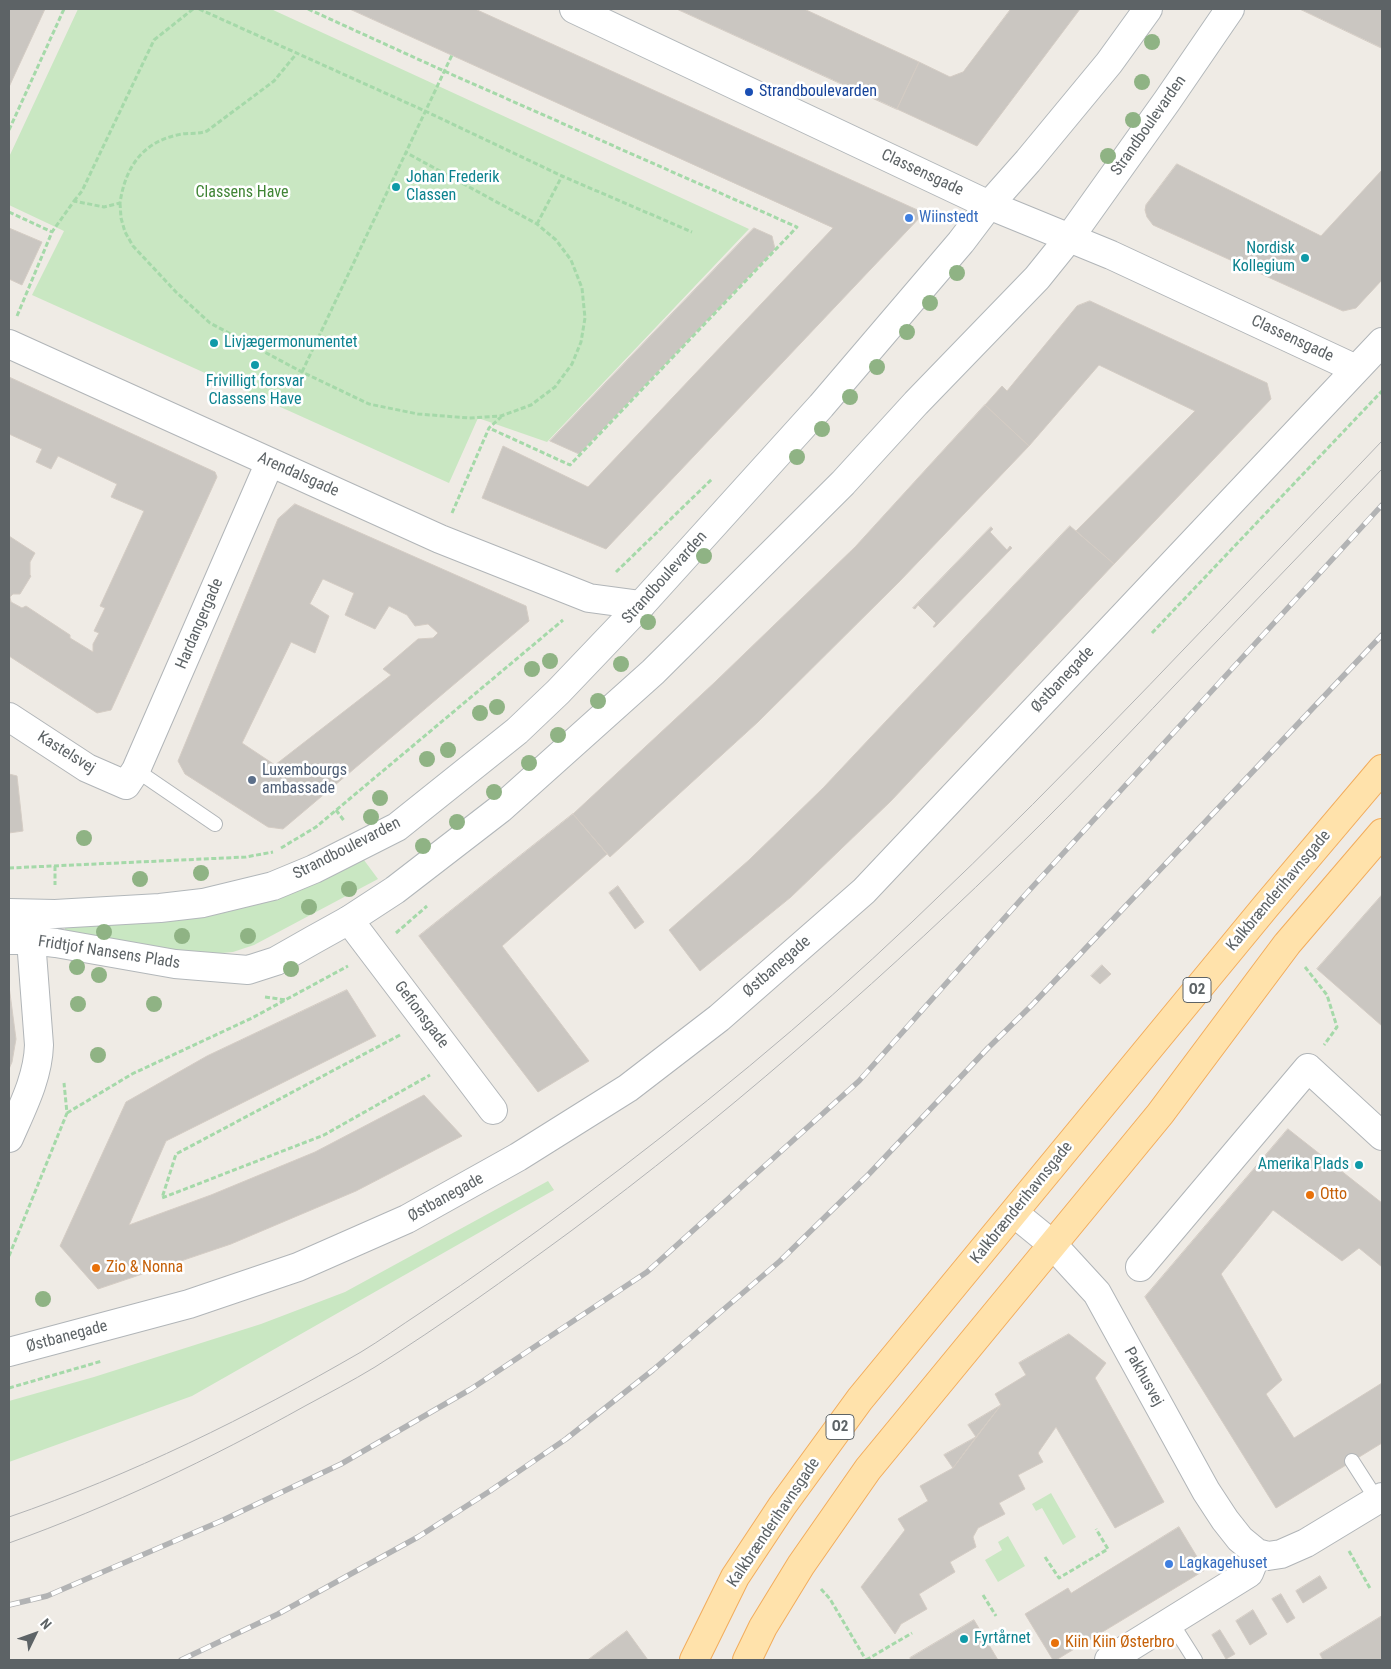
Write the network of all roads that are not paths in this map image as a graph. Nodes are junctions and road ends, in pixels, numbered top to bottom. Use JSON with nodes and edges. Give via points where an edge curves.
{"nodes":[{"id":1,"x":574,"y":9,"type":"edge"},
{"id":2,"x":1148,"y":9,"type":"edge"},
{"id":3,"x":1230,"y":9,"type":"edge"},
{"id":4,"x":989,"y":205,"type":"junction"},
{"id":5,"x":1070,"y":238,"type":"junction"},
{"id":6,"x":1382,"y":342,"type":"edge"},
{"id":7,"x":9,"y":344,"type":"edge"},
{"id":8,"x":1356,"y":369,"type":"junction"},
{"id":9,"x":270,"y":462,"type":"junction"},
{"id":10,"x":589,"y":598,"type":"junction"},
{"id":11,"x":641,"y":605,"type":"junction"},
{"id":12,"x":614,"y":633,"type":"junction"},
{"id":13,"x":9,"y":717,"type":"edge"},
{"id":14,"x":1382,"y":769,"type":"edge"},
{"id":15,"x":131,"y":778,"type":"junction"},
{"id":16,"x":215,"y":824,"type":"dead end"},
{"id":17,"x":1382,"y":833,"type":"edge"},
{"id":18,"x":349,"y":920,"type":"junction"},
{"id":19,"x":20,"y":927,"type":"edge"},
{"id":20,"x":493,"y":1110,"type":"dead end"},
{"id":21,"x":1382,"y":1136,"type":"edge"},
{"id":22,"x":9,"y":1138,"type":"edge"},
{"id":23,"x":1014,"y":1213,"type":"junction"},
{"id":24,"x":1052,"y":1244,"type":"junction"},
{"id":25,"x":1140,"y":1267,"type":"dead end"},
{"id":26,"x":9,"y":1352,"type":"edge"},
{"id":27,"x":1352,"y":1461,"type":"dead end"},
{"id":28,"x":1379,"y":1499,"type":"edge"},
{"id":29,"x":1258,"y":1553,"type":"junction"},
{"id":30,"x":1171,"y":1622,"type":"junction"},
{"id":31,"x":694,"y":1660,"type":"edge"},
{"id":32,"x":747,"y":1660,"type":"edge"},
{"id":33,"x":1109,"y":1660,"type":"edge"},
{"id":34,"x":1196,"y":1660,"type":"edge"}],
"edges":[{"from":1,"to":4,"type":"street","name":"Classensgade"},
{"from":2,"to":4,"type":"street","name":"Strandboulevarden","via":[[1102,71]]},
{"from":3,"to":5,"type":"street","name":"Strandboulevarden"},
{"from":4,"to":5,"type":"street","name":"Classensgade"},
{"from":4,"to":11,"type":"street","name":"Strandboulevarden","via":[[821,406]]},
{"from":5,"to":8,"type":"street","name":"Classensgade"},
{"from":5,"to":18,"type":"street","name":"Strandboulevarden","via":[[1037,278],[844,483],[653,672],[500,809],[395,890]]},
{"from":6,"to":8,"type":"street","name":"Østbanegade"},
{"from":7,"to":9,"type":"street","name":"Arendalsgade"},
{"from":8,"to":26,"type":"street","name":"Østbanegade","via":[[864,891],[719,1018],[628,1088],[518,1158],[407,1220],[298,1267],[189,1304]]},
{"from":9,"to":10,"type":"street","name":"Arendalsgade","via":[[440,539]]},
{"from":9,"to":15,"type":"street","name":"Hardangergade"},
{"from":10,"to":11,"type":"street","name":"Arendalsgade"},
{"from":10,"to":12,"type":"street"},
{"from":11,"to":12,"type":"street","name":"Strandboulevarden"},
{"from":12,"to":19,"type":"street","name":"Strandboulevarden","via":[[517,731],[397,827],[314,869],[273,886],[203,903],[55,914]]},
{"from":13,"to":15,"type":"street","name":"Kastelsvej","via":[[87,768]]},
{"from":14,"to":23,"type":"main road","name":"Kalkbrænderihavnsgade","number":"O2"},
{"from":15,"to":16,"type":"lane"},
{"from":17,"to":24,"type":"main road","via":[[1287,944],[1160,1114]]},
{"from":18,"to":19,"type":"street","name":"Fridtjof Nansens Plads","via":[[276,960],[248,970],[174,964],[56,943]]},
{"from":18,"to":20,"type":"street","name":"Gefionsgade"},
{"from":19,"to":22,"type":"street","name":"Fridtjof Nansens Plads","via":[[40,1045],[33,1081]]},
{"from":21,"to":25,"type":"street","via":[[1308,1068]]},
{"from":23,"to":24,"type":"street","name":"Pakhusvej"},
{"from":23,"to":31,"type":"main road","name":"Kalkbrænderihavnsgade","number":"O2","via":[[860,1399],[782,1506],[735,1577]]},
{"from":24,"to":29,"type":"street","name":"Pakhusvej","via":[[1097,1293],[1206,1491],[1240,1538]]},
{"from":24,"to":32,"type":"main road","via":[[868,1469],[801,1565]]},
{"from":27,"to":28,"type":"lane"},
{"from":28,"to":29,"type":"street","via":[[1306,1543],[1281,1554],[1268,1556]]},
{"from":29,"to":30,"type":"street","via":[[1249,1573]]},
{"from":30,"to":33,"type":"street"},
{"from":30,"to":34,"type":"lane"}]}
